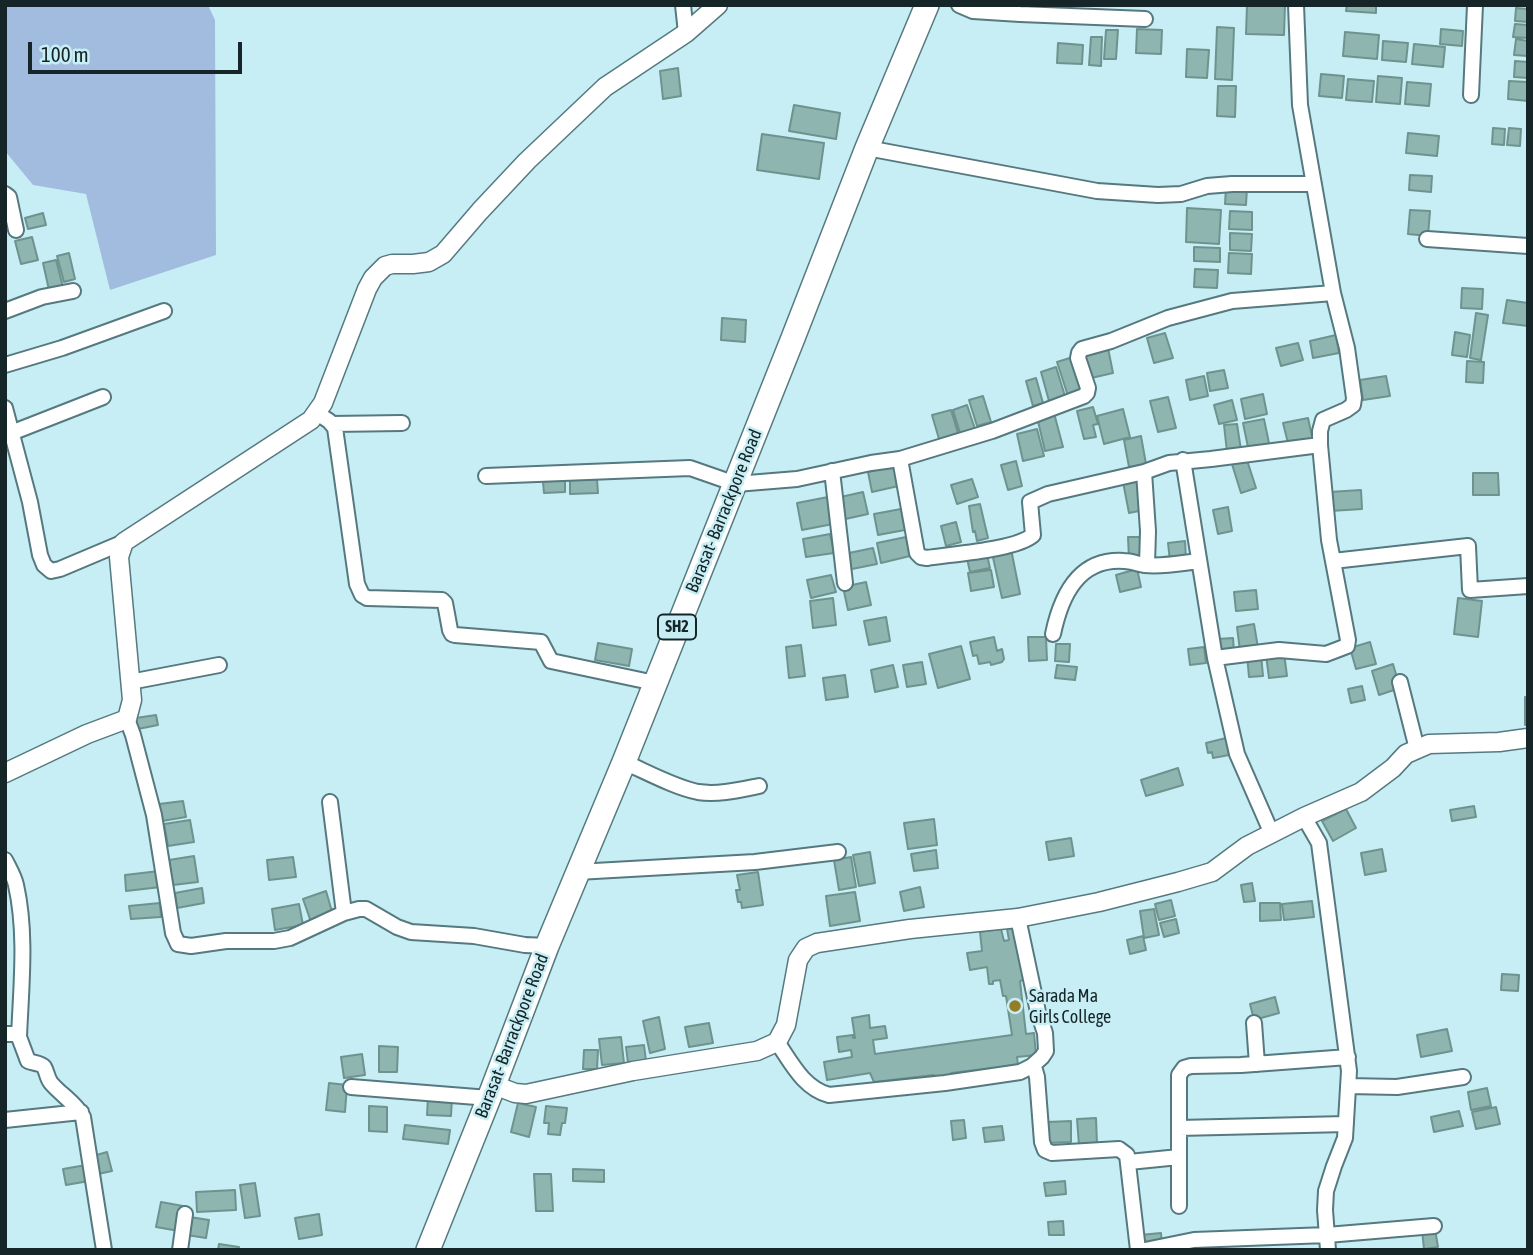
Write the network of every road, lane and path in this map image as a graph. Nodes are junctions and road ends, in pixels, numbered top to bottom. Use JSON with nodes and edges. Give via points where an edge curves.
{"nodes":[{"id":1,"x":683,"y":5,"type":"edge"},
{"id":2,"x":718,"y":5,"type":"edge"},
{"id":3,"x":927,"y":5,"type":"edge"},
{"id":4,"x":959,"y":5,"type":"edge"},
{"id":5,"x":1296,"y":5,"type":"edge"},
{"id":6,"x":1475,"y":5,"type":"edge"},
{"id":7,"x":1144,"y":19,"type":"dead end"},
{"id":8,"x":686,"y":33,"type":"junction"},
{"id":9,"x":1471,"y":94,"type":"dead end"},
{"id":10,"x":867,"y":148,"type":"junction"},
{"id":11,"x":1314,"y":184,"type":"junction"},
{"id":12,"x":5,"y":194,"type":"edge"},
{"id":13,"x":16,"y":230,"type":"dead end"},
{"id":14,"x":1427,"y":239,"type":"dead end"},
{"id":15,"x":1528,"y":246,"type":"edge"},
{"id":16,"x":73,"y":291,"type":"dead end"},
{"id":17,"x":1333,"y":293,"type":"junction"},
{"id":18,"x":5,"y":311,"type":"edge"},
{"id":19,"x":164,"y":311,"type":"dead end"},
{"id":20,"x":5,"y":365,"type":"edge"},
{"id":21,"x":103,"y":397,"type":"dead end"},
{"id":22,"x":5,"y":408,"type":"edge"},
{"id":23,"x":317,"y":413,"type":"junction"},
{"id":24,"x":402,"y":423,"type":"dead end"},
{"id":25,"x":332,"y":424,"type":"junction"},
{"id":26,"x":11,"y":433,"type":"junction"},
{"id":27,"x":1321,"y":445,"type":"junction"},
{"id":28,"x":900,"y":459,"type":"junction"},
{"id":29,"x":1183,"y":460,"type":"junction"},
{"id":30,"x":832,"y":471,"type":"junction"},
{"id":31,"x":1144,"y":472,"type":"junction"},
{"id":32,"x":486,"y":476,"type":"dead end"},
{"id":33,"x":736,"y":484,"type":"junction"},
{"id":34,"x":124,"y":542,"type":"junction"},
{"id":35,"x":1199,"y":561,"type":"junction"},
{"id":36,"x":1333,"y":561,"type":"junction"},
{"id":37,"x":1147,"y":565,"type":"junction"},
{"id":38,"x":845,"y":583,"type":"dead end"},
{"id":39,"x":1528,"y":586,"type":"edge"},
{"id":40,"x":1053,"y":634,"type":"dead end"},
{"id":41,"x":1215,"y":657,"type":"junction"},
{"id":42,"x":219,"y":665,"type":"dead end"},
{"id":43,"x":130,"y":682,"type":"junction"},
{"id":44,"x":1400,"y":682,"type":"dead end"},
{"id":45,"x":655,"y":683,"type":"junction"},
{"id":46,"x":127,"y":719,"type":"junction"},
{"id":47,"x":1528,"y":738,"type":"edge"},
{"id":48,"x":1416,"y":749,"type":"junction"},
{"id":49,"x":624,"y":762,"type":"junction"},
{"id":50,"x":5,"y":773,"type":"edge"},
{"id":51,"x":759,"y":786,"type":"dead end"},
{"id":52,"x":330,"y":802,"type":"dead end"},
{"id":53,"x":1304,"y":817,"type":"junction"},
{"id":54,"x":1272,"y":834,"type":"junction"},
{"id":55,"x":838,"y":852,"type":"dead end"},
{"id":56,"x":5,"y":860,"type":"edge"},
{"id":57,"x":577,"y":872,"type":"junction"},
{"id":58,"x":344,"y":913,"type":"junction"},
{"id":59,"x":1018,"y":918,"type":"junction"},
{"id":60,"x":547,"y":946,"type":"junction"},
{"id":61,"x":1254,"y":1023,"type":"dead end"},
{"id":62,"x":12,"y":1036,"type":"edge"},
{"id":63,"x":777,"y":1042,"type":"junction"},
{"id":64,"x":1348,"y":1057,"type":"junction"},
{"id":65,"x":1257,"y":1064,"type":"junction"},
{"id":66,"x":1032,"y":1066,"type":"junction"},
{"id":67,"x":1463,"y":1077,"type":"dead end"},
{"id":68,"x":1349,"y":1086,"type":"junction"},
{"id":69,"x":351,"y":1087,"type":"dead end"},
{"id":70,"x":491,"y":1092,"type":"junction"},
{"id":71,"x":81,"y":1112,"type":"junction"},
{"id":72,"x":5,"y":1120,"type":"edge"},
{"id":73,"x":1346,"y":1124,"type":"junction"},
{"id":74,"x":1179,"y":1128,"type":"junction"},
{"id":75,"x":1179,"y":1157,"type":"junction"},
{"id":76,"x":1129,"y":1162,"type":"junction"},
{"id":77,"x":1178,"y":1206,"type":"dead end"},
{"id":78,"x":185,"y":1214,"type":"dead end"},
{"id":79,"x":1434,"y":1226,"type":"dead end"},
{"id":80,"x":1327,"y":1243,"type":"edge"},
{"id":81,"x":104,"y":1250,"type":"edge"},
{"id":82,"x":180,"y":1250,"type":"edge"},
{"id":83,"x":428,"y":1250,"type":"edge"},
{"id":84,"x":1138,"y":1250,"type":"edge"},
{"id":85,"x":1145,"y":1250,"type":"edge"}],
"edges":[{"from":1,"to":8,"type":"street"},
{"from":2,"to":8,"type":"street"},
{"from":3,"to":10,"type":"main road","name":"Barasat- Barrackpore Road","number":"SH2"},
{"from":4,"to":7,"type":"street","via":[[973,11]]},
{"from":5,"to":11,"type":"street","via":[[1300,105]]},
{"from":6,"to":9,"type":"street"},
{"from":8,"to":23,"type":"street","via":[[605,87],[527,161],[443,254],[429,262],[393,264],[378,272]]},
{"from":10,"to":11,"type":"street","via":[[1097,191],[1158,195],[1232,184]]},
{"from":10,"to":33,"type":"main road","name":"Barasat- Barrackpore Road","number":"SH2"},
{"from":11,"to":17,"type":"street"},
{"from":12,"to":13,"type":"street"},
{"from":14,"to":15,"type":"street"},
{"from":16,"to":18,"type":"street"},
{"from":17,"to":27,"type":"street","via":[[1347,348],[1353,405],[1323,420]]},
{"from":17,"to":28,"type":"street","via":[[1232,301],[1083,349],[1078,358],[1088,388],[1084,396]]},
{"from":19,"to":20,"type":"street"},
{"from":21,"to":26,"type":"street"},
{"from":22,"to":26,"type":"street"},
{"from":23,"to":25,"type":"street"},
{"from":23,"to":34,"type":"street"},
{"from":24,"to":25,"type":"street"},
{"from":25,"to":45,"type":"street","via":[[362,595],[442,600],[452,634],[541,642],[551,661]]},
{"from":26,"to":34,"type":"street","via":[[44,565],[51,571],[60,569]]},
{"from":27,"to":29,"type":"street"},
{"from":27,"to":36,"type":"street"},
{"from":28,"to":30,"type":"street"},
{"from":28,"to":31,"type":"street","via":[[917,553],[927,558],[1028,539],[1034,527],[1032,500]]},
{"from":29,"to":31,"type":"street"},
{"from":29,"to":35,"type":"street"},
{"from":30,"to":33,"type":"street"},
{"from":30,"to":38,"type":"street"},
{"from":31,"to":37,"type":"street"},
{"from":32,"to":33,"type":"street","via":[[690,468]]},
{"from":33,"to":45,"type":"main road","name":"Barasat- Barrackpore Road","number":"SH2"},
{"from":34,"to":43,"type":"street","via":[[119,557]]},
{"from":35,"to":37,"type":"street"},
{"from":35,"to":41,"type":"street"},
{"from":36,"to":39,"type":"street","via":[[1468,546],[1470,590]]},
{"from":36,"to":41,"type":"street","via":[[1348,646],[1326,654],[1279,650]]},
{"from":37,"to":40,"type":"street","via":[[1099,563],[1082,573],[1058,611]]},
{"from":41,"to":54,"type":"street","via":[[1237,754]]},
{"from":42,"to":43,"type":"street"},
{"from":43,"to":46,"type":"street"},
{"from":44,"to":48,"type":"street"},
{"from":45,"to":49,"type":"main road","name":"Barasat- Barrackpore Road","number":"SH2"},
{"from":46,"to":50,"type":"street"},
{"from":46,"to":58,"type":"street","via":[[154,815],[178,944],[274,941]]},
{"from":47,"to":48,"type":"street","via":[[1429,744]]},
{"from":48,"to":53,"type":"street","via":[[1361,792]]},
{"from":49,"to":51,"type":"street","via":[[698,792],[728,793]]},
{"from":49,"to":57,"type":"main road","name":"Barasat- Barrackpore Road","number":"SH2"},
{"from":52,"to":58,"type":"street"},
{"from":53,"to":54,"type":"street"},
{"from":53,"to":64,"type":"street","via":[[1319,843]]},
{"from":54,"to":59,"type":"street","via":[[1212,872]]},
{"from":55,"to":57,"type":"street","via":[[755,862]]},
{"from":56,"to":62,"type":"street","via":[[16,886],[22,953]]},
{"from":57,"to":60,"type":"main road","name":"Barasat- Barrackpore Road","number":"SH2"},
{"from":58,"to":60,"type":"street","via":[[366,909],[411,932]]},
{"from":59,"to":63,"type":"street","via":[[838,939],[806,948],[798,960],[786,1025]]},
{"from":59,"to":66,"type":"street","via":[[1045,1033],[1046,1051]]},
{"from":60,"to":70,"type":"main road","name":"Barasat- Barrackpore Road","number":"SH2"},
{"from":61,"to":65,"type":"street"},
{"from":62,"to":71,"type":"street","via":[[28,1061],[41,1064],[51,1082]]},
{"from":63,"to":66,"type":"street","via":[[809,1086],[829,1094],[957,1081],[1020,1072]]},
{"from":63,"to":70,"type":"street","via":[[757,1051],[526,1094]]},
{"from":64,"to":65,"type":"street"},
{"from":64,"to":68,"type":"street"},
{"from":65,"to":74,"type":"street","via":[[1184,1068],[1179,1075]]},
{"from":66,"to":76,"type":"street","via":[[1045,1150],[1119,1149]]},
{"from":67,"to":68,"type":"street","via":[[1397,1087]]},
{"from":68,"to":73,"type":"street"},
{"from":69,"to":70,"type":"street"},
{"from":70,"to":83,"type":"main road","name":"Barasat- Barrackpore Road","number":"SH2"},
{"from":71,"to":72,"type":"street"},
{"from":71,"to":81,"type":"street"},
{"from":73,"to":74,"type":"street"},
{"from":73,"to":80,"type":"street","via":[[1346,1138],[1326,1191]]},
{"from":74,"to":75,"type":"street"},
{"from":75,"to":76,"type":"street"},
{"from":75,"to":77,"type":"street"},
{"from":76,"to":84,"type":"street"},
{"from":78,"to":82,"type":"street"},
{"from":79,"to":80,"type":"street"},
{"from":80,"to":85,"type":"street","via":[[1194,1240]]}]}
